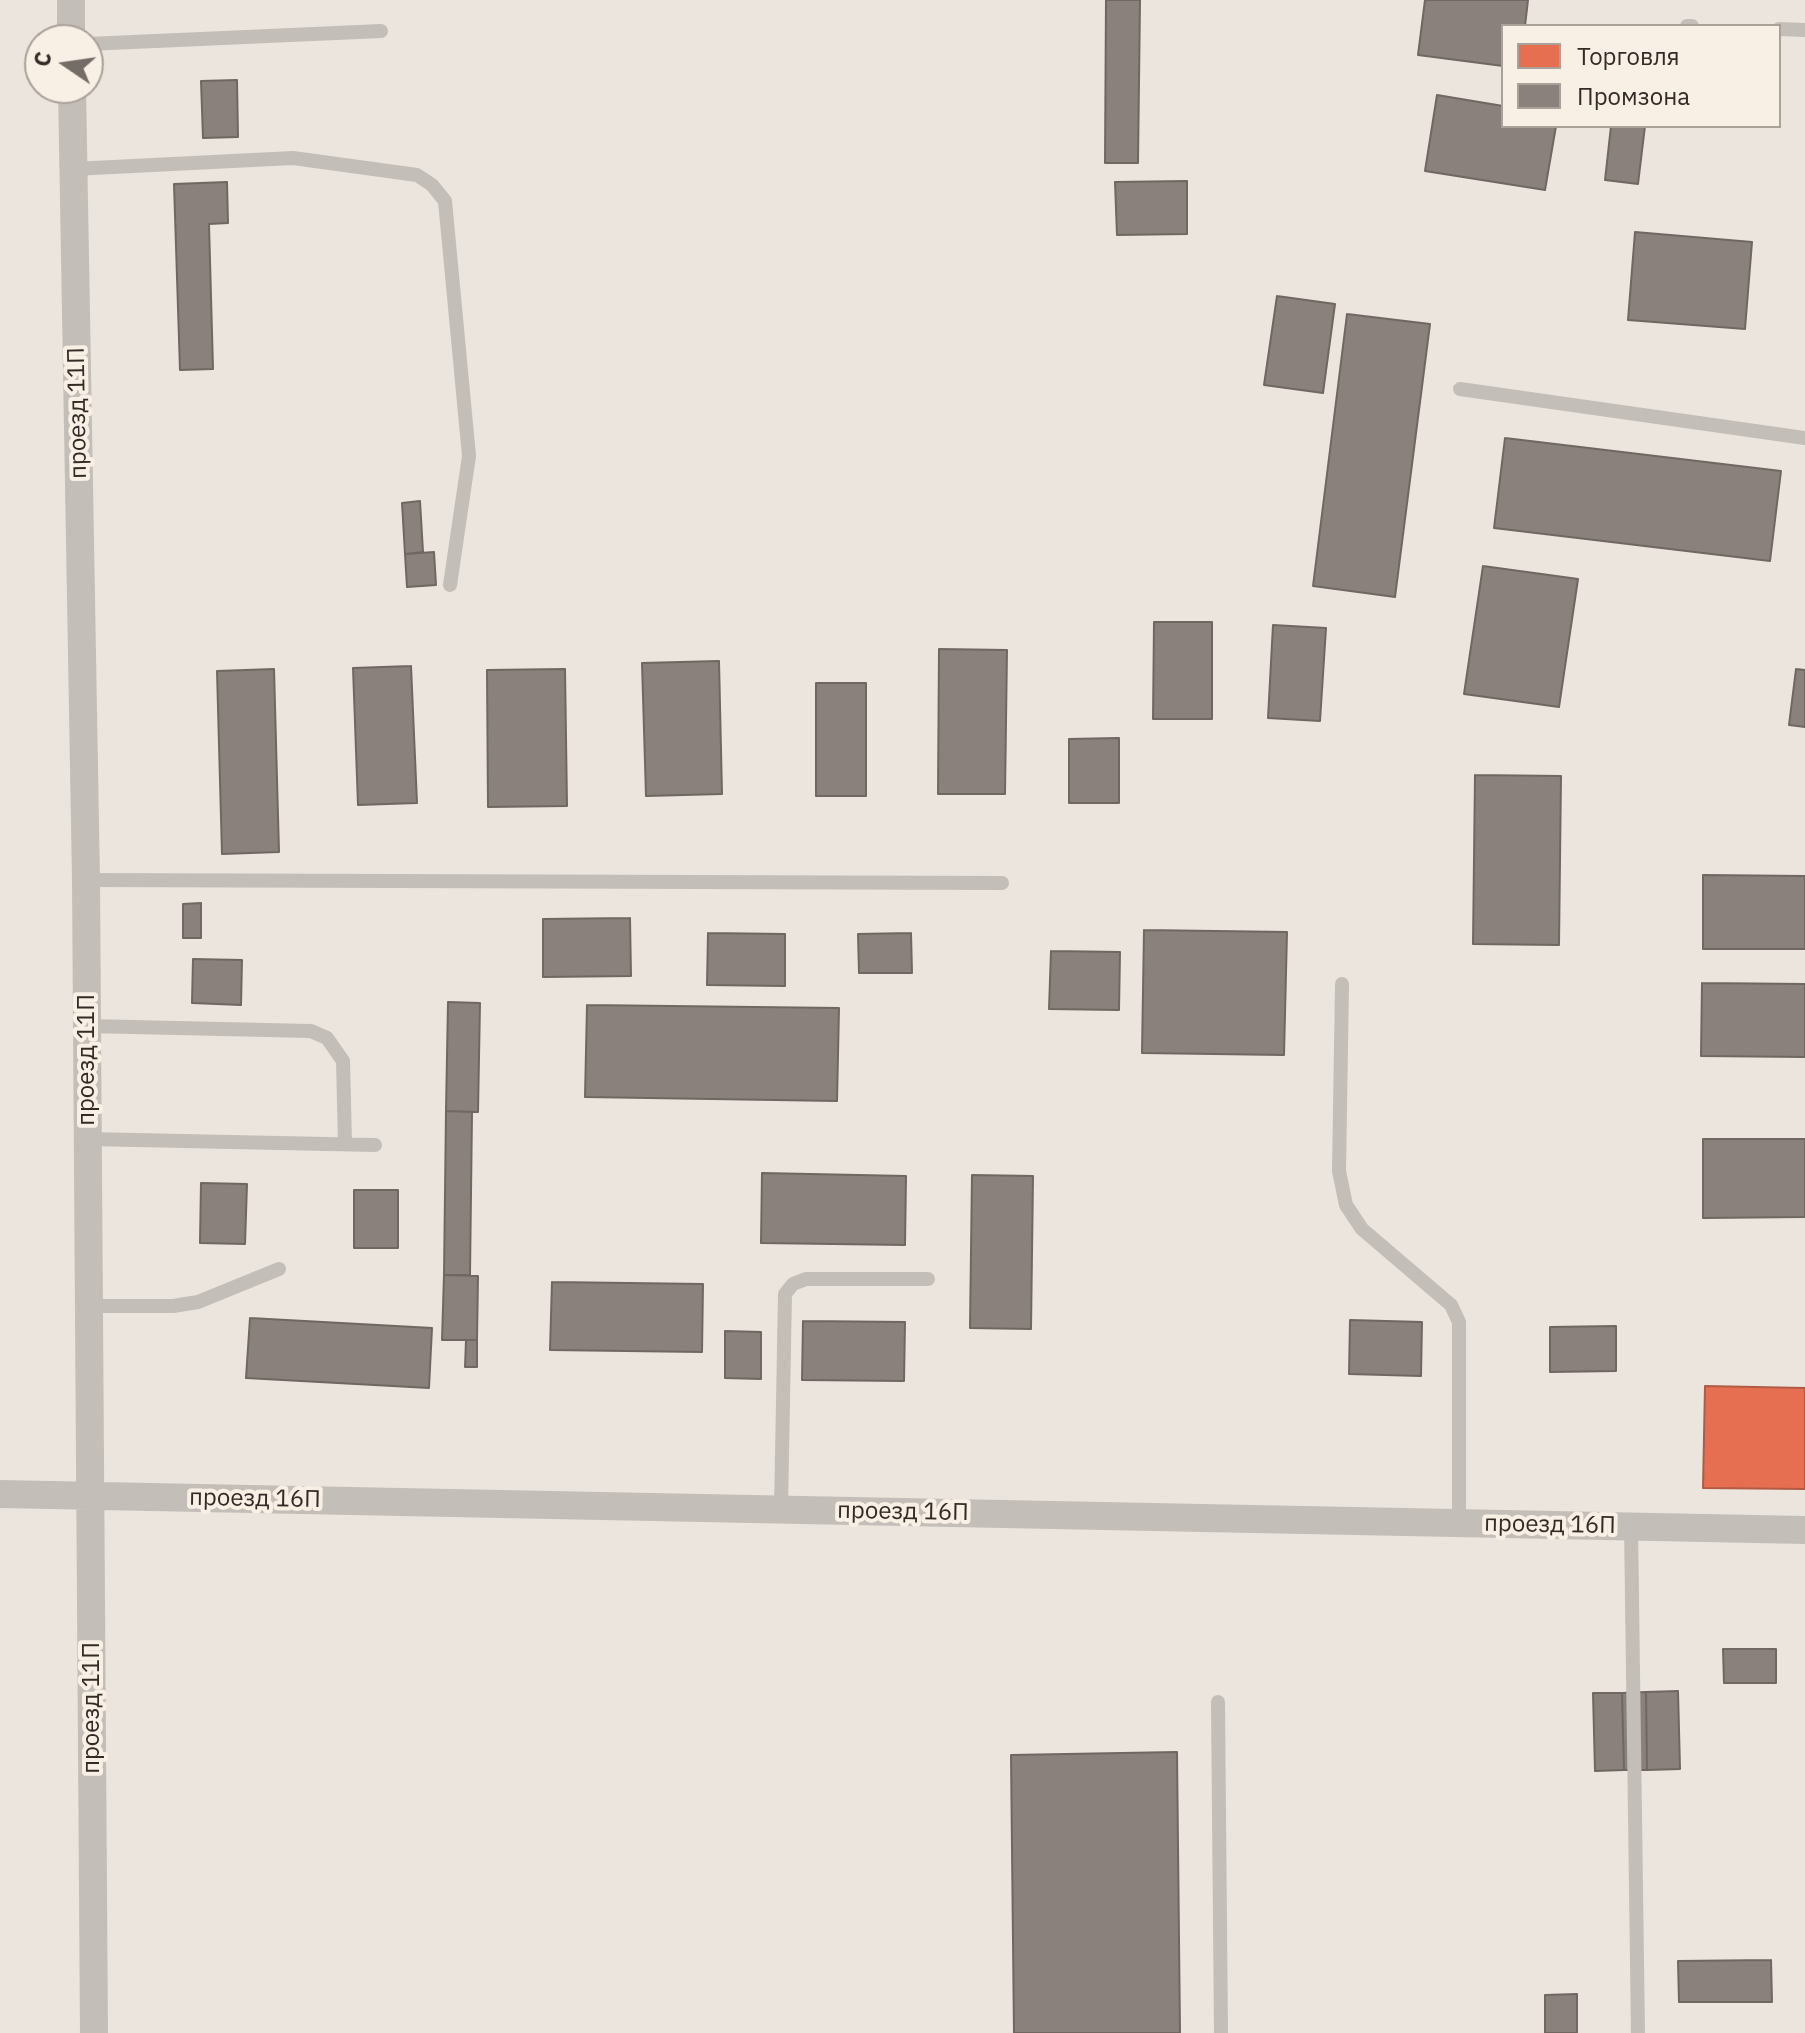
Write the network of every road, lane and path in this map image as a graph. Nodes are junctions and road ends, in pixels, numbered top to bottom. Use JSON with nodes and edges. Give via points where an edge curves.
{"nodes":[{"id":1,"x":71,"y":0,"type":"edge"},
{"id":2,"x":71,"y":24,"type":"edge"},
{"id":3,"x":1781,"y":29,"type":"edge"},
{"id":4,"x":1805,"y":30,"type":"edge"},
{"id":5,"x":381,"y":31,"type":"dead end"},
{"id":6,"x":104,"y":43,"type":"edge"},
{"id":7,"x":72,"y":104,"type":"edge"},
{"id":8,"x":73,"y":169,"type":"junction"},
{"id":9,"x":1460,"y":389,"type":"dead end"},
{"id":10,"x":1805,"y":438,"type":"edge"},
{"id":11,"x":450,"y":585,"type":"dead end"},
{"id":12,"x":86,"y":880,"type":"junction"},
{"id":13,"x":1002,"y":883,"type":"dead end"},
{"id":14,"x":1342,"y":984,"type":"dead end"},
{"id":15,"x":87,"y":1026,"type":"junction"},
{"id":16,"x":88,"y":1139,"type":"junction"},
{"id":17,"x":345,"y":1144,"type":"junction"},
{"id":18,"x":375,"y":1145,"type":"dead end"},
{"id":19,"x":279,"y":1269,"type":"dead end"},
{"id":20,"x":928,"y":1279,"type":"dead end"},
{"id":21,"x":89,"y":1306,"type":"junction"},
{"id":22,"x":0,"y":1494,"type":"edge"},
{"id":23,"x":90,"y":1496,"type":"junction"},
{"id":24,"x":781,"y":1509,"type":"junction"},
{"id":25,"x":1459,"y":1523,"type":"junction"},
{"id":26,"x":1631,"y":1526,"type":"junction"},
{"id":27,"x":1805,"y":1530,"type":"edge"},
{"id":28,"x":1218,"y":1702,"type":"dead end"},
{"id":29,"x":94,"y":2033,"type":"edge"},
{"id":30,"x":1221,"y":2033,"type":"edge"},
{"id":31,"x":1638,"y":2033,"type":"edge"}],
"edges":[{"from":1,"to":2,"type":"street"},
{"from":3,"to":4,"type":"lane"},
{"from":5,"to":6,"type":"lane"},
{"from":7,"to":8,"type":"street","name":"проезд 11П"},
{"from":8,"to":11,"type":"lane","via":[[293,158],[417,175],[432,185],[445,201],[469,456]]},
{"from":8,"to":12,"type":"street","name":"проезд 11П"},
{"from":9,"to":10,"type":"lane"},
{"from":12,"to":13,"type":"lane"},
{"from":12,"to":15,"type":"street","name":"проезд 11П"},
{"from":14,"to":25,"type":"lane","via":[[1339,1171],[1346,1205],[1362,1229],[1451,1305],[1459,1322]]},
{"from":15,"to":16,"type":"street","name":"проезд 11П"},
{"from":15,"to":17,"type":"lane","via":[[311,1031],[327,1038],[343,1061]]},
{"from":16,"to":17,"type":"lane"},
{"from":16,"to":21,"type":"street","name":"проезд 11П"},
{"from":17,"to":18,"type":"lane"},
{"from":19,"to":21,"type":"lane","via":[[198,1302]]},
{"from":20,"to":24,"type":"lane","via":[[806,1279],[785,1294]]},
{"from":21,"to":23,"type":"street","name":"проезд 11П"},
{"from":22,"to":23,"type":"street","name":"проезд 16П"},
{"from":23,"to":24,"type":"street","name":"проезд 16П"},
{"from":23,"to":29,"type":"street","name":"проезд 11П"},
{"from":24,"to":25,"type":"street","name":"проезд 16П"},
{"from":25,"to":26,"type":"street","name":"проезд 16П"},
{"from":26,"to":27,"type":"street","name":"проезд 16П"},
{"from":26,"to":31,"type":"lane"},
{"from":28,"to":30,"type":"lane"}]}
